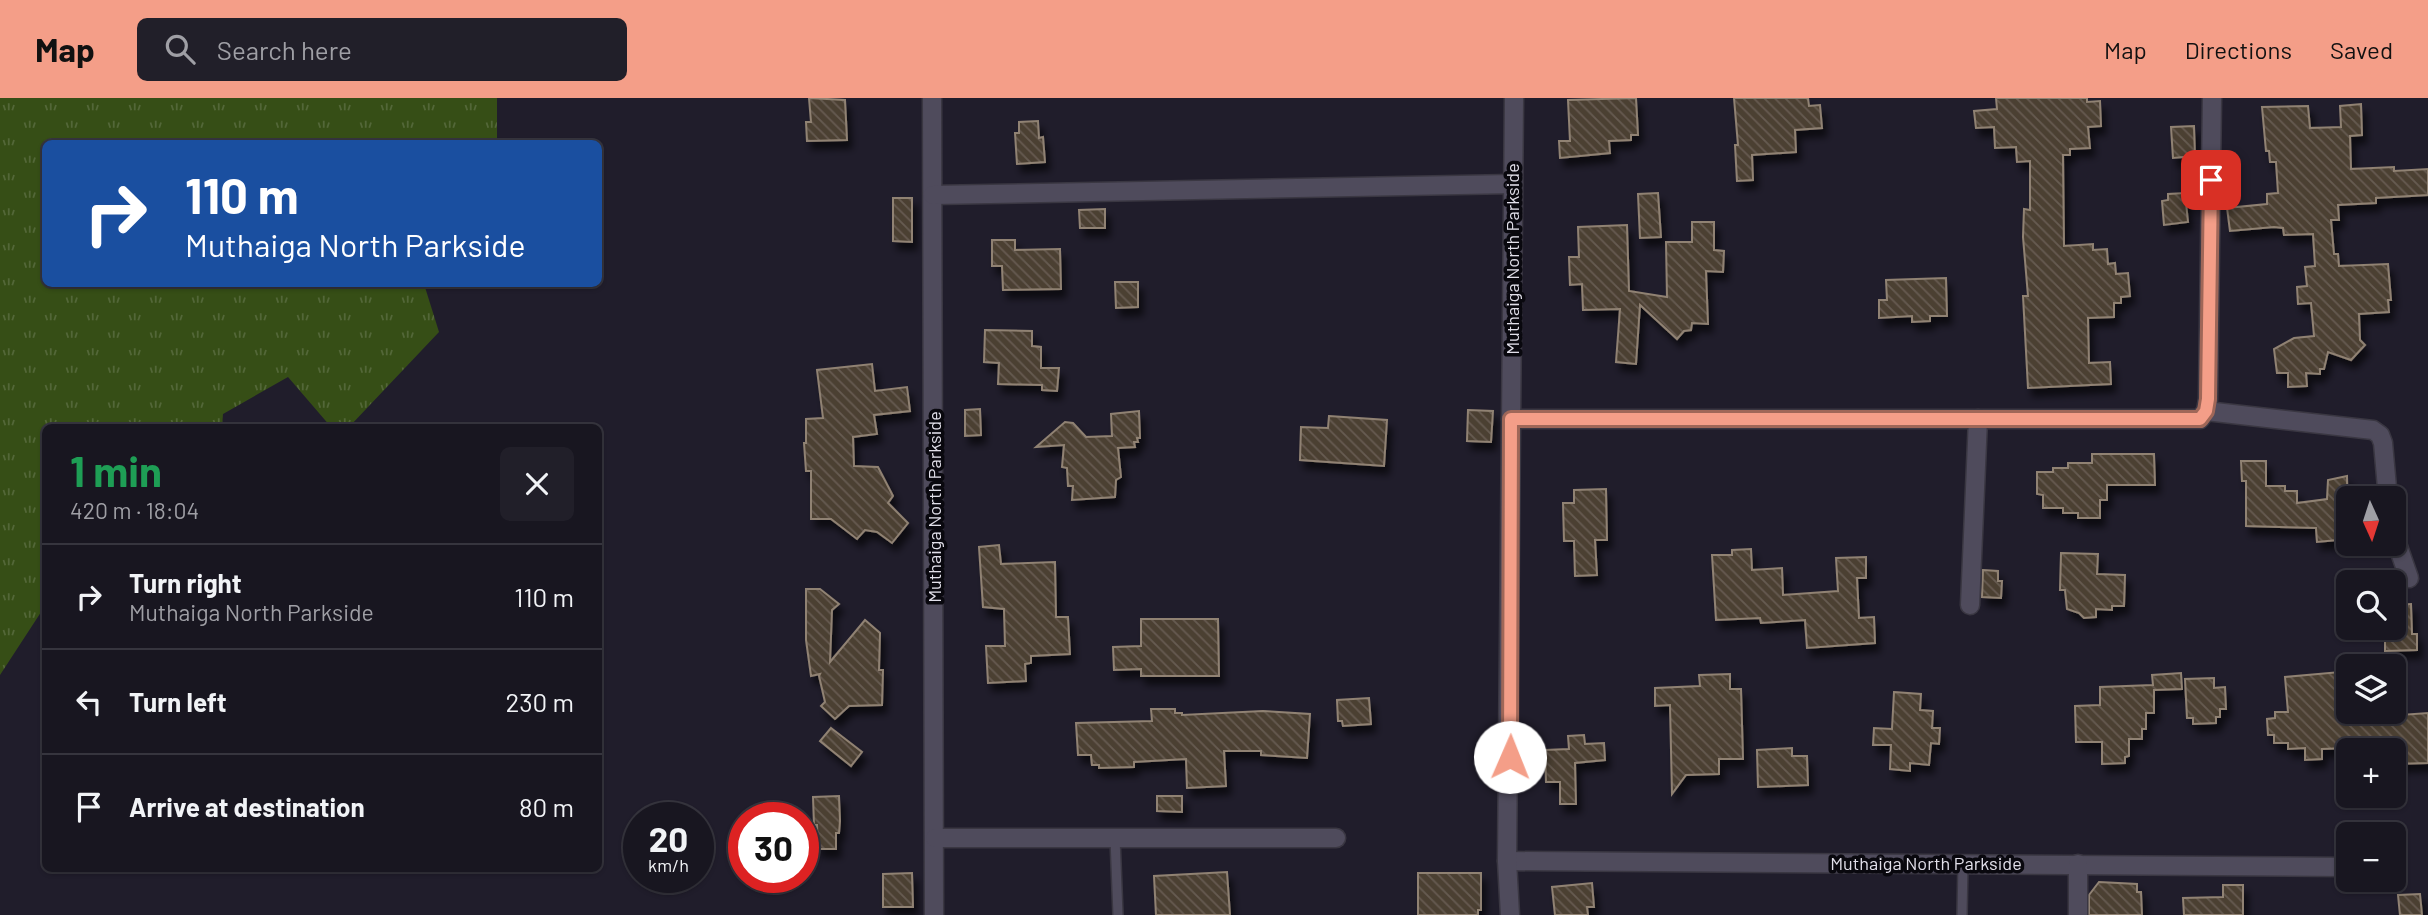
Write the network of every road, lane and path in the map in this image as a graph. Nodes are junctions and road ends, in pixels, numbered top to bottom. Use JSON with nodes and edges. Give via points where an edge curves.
{"nodes":[{"id":1,"x":932,"y":98,"type":"edge"},
{"id":2,"x":1514,"y":98,"type":"edge"},
{"id":3,"x":2212,"y":98,"type":"edge"},
{"id":4,"x":1513,"y":184,"type":"junction"},
{"id":5,"x":933,"y":195,"type":"junction"},
{"id":6,"x":2203,"y":415,"type":"junction"},
{"id":7,"x":1511,"y":419,"type":"junction"},
{"id":8,"x":1978,"y":419,"type":"junction"},
{"id":9,"x":2387,"y":486,"type":"edge"},
{"id":10,"x":2401,"y":556,"type":"edge"},
{"id":11,"x":2409,"y":578,"type":"dead end"},
{"id":12,"x":1970,"y":606,"type":"dead end"},
{"id":13,"x":935,"y":838,"type":"junction"},
{"id":14,"x":1115,"y":838,"type":"junction"},
{"id":15,"x":1336,"y":838,"type":"dead end"},
{"id":16,"x":1507,"y":860,"type":"junction"},
{"id":17,"x":1963,"y":863,"type":"junction"},
{"id":18,"x":2078,"y":864,"type":"junction"},
{"id":19,"x":2336,"y":867,"type":"edge"},
{"id":20,"x":934,"y":915,"type":"edge"},
{"id":21,"x":1118,"y":915,"type":"edge"},
{"id":22,"x":1510,"y":915,"type":"edge"},
{"id":23,"x":1962,"y":915,"type":"edge"},
{"id":24,"x":2078,"y":915,"type":"edge"}],
"edges":[{"from":1,"to":5,"type":"street","name":"Muthaiga North Parkside"},
{"from":2,"to":4,"type":"street","name":"Muthaiga North Parkside"},
{"from":3,"to":6,"type":"street"},
{"from":4,"to":5,"type":"street"},
{"from":4,"to":7,"type":"street","name":"Muthaiga North Parkside"},
{"from":5,"to":13,"type":"street","name":"Muthaiga North Parkside"},
{"from":6,"to":8,"type":"street"},
{"from":6,"to":9,"type":"street","via":[[2373,430],[2383,443]]},
{"from":7,"to":8,"type":"street"},
{"from":7,"to":16,"type":"street","name":"Muthaiga North Parkside"},
{"from":8,"to":12,"type":"street"},
{"from":10,"to":11,"type":"street"},
{"from":13,"to":14,"type":"street"},
{"from":13,"to":20,"type":"street","name":"Muthaiga North Parkside"},
{"from":14,"to":15,"type":"street"},
{"from":14,"to":21,"type":"lane"},
{"from":16,"to":17,"type":"street","name":"Muthaiga North Parkside"},
{"from":16,"to":22,"type":"street","name":"Muthaiga North Parkside"},
{"from":17,"to":18,"type":"street","name":"Muthaiga North Parkside"},
{"from":17,"to":23,"type":"lane"},
{"from":18,"to":19,"type":"street","name":"Muthaiga North Parkside"},
{"from":18,"to":24,"type":"street"}]}
